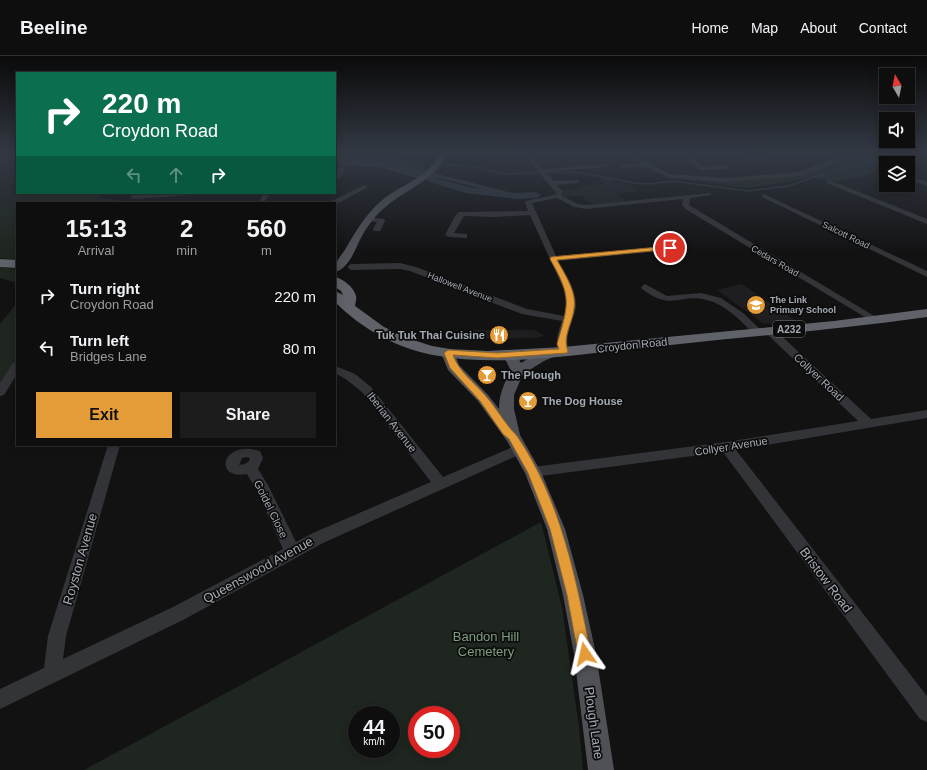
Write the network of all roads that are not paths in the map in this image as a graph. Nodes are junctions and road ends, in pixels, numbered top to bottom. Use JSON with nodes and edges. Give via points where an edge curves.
{"nodes":[{"id":1,"x":409,"y":186,"type":"edge"},
{"id":2,"x":475,"y":186,"type":"edge"},
{"id":3,"x":555,"y":186,"type":"edge"},
{"id":4,"x":840,"y":186,"type":"edge"},
{"id":5,"x":364,"y":187,"type":"dead end"},
{"id":6,"x":502,"y":192,"type":"dead end"},
{"id":7,"x":176,"y":194,"type":"edge"},
{"id":8,"x":709,"y":194,"type":"dead end"},
{"id":9,"x":558,"y":196,"type":"junction"},
{"id":10,"x":687,"y":196,"type":"junction"},
{"id":11,"x":764,"y":196,"type":"dead end"},
{"id":12,"x":130,"y":197,"type":"edge"},
{"id":13,"x":335,"y":202,"type":"edge"},
{"id":14,"x":533,"y":213,"type":"junction"},
{"id":15,"x":369,"y":219,"type":"junction"},
{"id":16,"x":927,"y":222,"type":"edge"},
{"id":17,"x":377,"y":229,"type":"dead end"},
{"id":18,"x":464,"y":236,"type":"dead end"},
{"id":19,"x":670,"y":248,"type":"dead end"},
{"id":20,"x":553,"y":259,"type":"junction"},
{"id":21,"x":0,"y":263,"type":"edge"},
{"id":22,"x":16,"y":264,"type":"edge"},
{"id":23,"x":350,"y":267,"type":"dead end"},
{"id":24,"x":336,"y":268,"type":"edge"},
{"id":25,"x":927,"y":274,"type":"edge"},
{"id":26,"x":336,"y":282,"type":"edge"},
{"id":27,"x":645,"y":287,"type":"dead end"},
{"id":28,"x":336,"y":297,"type":"edge"},
{"id":29,"x":348,"y":307,"type":"junction"},
{"id":30,"x":927,"y":313,"type":"edge"},
{"id":31,"x":567,"y":319,"type":"junction"},
{"id":32,"x":876,"y":320,"type":"junction"},
{"id":33,"x":764,"y":331,"type":"junction"},
{"id":34,"x":558,"y":352,"type":"junction"},
{"id":35,"x":448,"y":353,"type":"junction"},
{"id":36,"x":510,"y":355,"type":"junction"},
{"id":37,"x":16,"y":367,"type":"edge"},
{"id":38,"x":336,"y":369,"type":"edge"},
{"id":39,"x":518,"y":371,"type":"junction"},
{"id":40,"x":0,"y":392,"type":"edge"},
{"id":41,"x":506,"y":400,"type":"junction"},
{"id":42,"x":488,"y":405,"type":"junction"},
{"id":43,"x":927,"y":414,"type":"edge"},
{"id":44,"x":868,"y":423,"type":"junction"},
{"id":45,"x":516,"y":443,"type":"junction"},
{"id":46,"x":114,"y":446,"type":"edge"},
{"id":47,"x":726,"y":447,"type":"junction"},
{"id":48,"x":250,"y":468,"type":"dead end"},
{"id":49,"x":533,"y":472,"type":"junction"},
{"id":50,"x":440,"y":484,"type":"junction"},
{"id":51,"x":292,"y":551,"type":"junction"},
{"id":52,"x":53,"y":674,"type":"junction"},
{"id":53,"x":0,"y":699,"type":"edge"},
{"id":54,"x":927,"y":712,"type":"edge"},
{"id":55,"x":601,"y":770,"type":"edge"}],
"edges":[{"from":1,"to":15,"type":"main road","via":[[391,197]]},
{"from":2,"to":6,"type":"street"},
{"from":3,"to":9,"type":"street","via":[[560,193]]},
{"from":4,"to":16,"type":"street"},
{"from":5,"to":13,"type":"street"},
{"from":7,"to":12,"type":"street"},
{"from":8,"to":10,"type":"street"},
{"from":9,"to":10,"type":"street","via":[[574,205],[586,207]]},
{"from":9,"to":14,"type":"street","via":[[529,200]]},
{"from":10,"to":32,"type":"street","name":"Cedars Road","via":[[685,205],[689,209]]},
{"from":11,"to":25,"type":"street","name":"Salcott Road"},
{"from":14,"to":18,"type":"street","via":[[462,214],[449,235]]},
{"from":14,"to":20,"type":"street"},
{"from":15,"to":17,"type":"street","via":[[381,221]]},
{"from":15,"to":24,"type":"main road","via":[[350,251]]},
{"from":19,"to":20,"type":"street"},
{"from":20,"to":31,"type":"street","via":[[569,291],[571,305]]},
{"from":21,"to":22,"type":"highway"},
{"from":23,"to":31,"type":"street","name":"Hallowell Avenue","via":[[400,266],[413,269],[525,312]]},
{"from":26,"to":29,"type":"highway","via":[[346,289],[350,297]]},
{"from":27,"to":33,"type":"street","name":"Collyer Road","via":[[663,299],[701,296],[716,299]]},
{"from":28,"to":29,"type":"highway","name":"Croydon Road","number":"A232"},
{"from":29,"to":35,"type":"highway","name":"Croydon Road","number":"A232","via":[[363,320],[397,339]]},
{"from":30,"to":32,"type":"highway","name":"Croydon Road","number":"A232"},
{"from":31,"to":34,"type":"street"},
{"from":32,"to":33,"type":"highway","name":"Croydon Road","number":"A232"},
{"from":33,"to":34,"type":"highway","name":"Croydon Road","number":"A232"},
{"from":33,"to":44,"type":"street","name":"Collyer Road"},
{"from":34,"to":36,"type":"highway","name":"Croydon Road","number":"A232"},
{"from":34,"to":39,"type":"main road","via":[[539,358]]},
{"from":35,"to":36,"type":"highway","name":"Croydon Road","number":"A232"},
{"from":35,"to":42,"type":"main road","name":"Plough Lane","via":[[453,367]]},
{"from":36,"to":39,"type":"main road"},
{"from":37,"to":40,"type":"street"},
{"from":38,"to":50,"type":"street","name":"Iberian Avenue","via":[[351,376],[367,390]]},
{"from":39,"to":41,"type":"main road","via":[[510,384]]},
{"from":41,"to":42,"type":"main road"},
{"from":41,"to":45,"type":"main road"},
{"from":42,"to":45,"type":"main road","name":"Plough Lane"},
{"from":43,"to":44,"type":"street","name":"Collyer Avenue"},
{"from":44,"to":47,"type":"street","name":"Collyer Avenue"},
{"from":45,"to":49,"type":"main road","name":"Plough Lane"},
{"from":45,"to":50,"type":"street","name":"Queenswood Avenue"},
{"from":46,"to":52,"type":"street","name":"Royston Avenue","via":[[57,636]]},
{"from":47,"to":49,"type":"street","name":"Collyer Avenue"},
{"from":47,"to":54,"type":"street","name":"Bristow Road"},
{"from":48,"to":51,"type":"street","name":"Goidel Close","via":[[263,489]]},
{"from":49,"to":55,"type":"main road","name":"Plough Lane","via":[[556,529],[573,595],[585,654]]},
{"from":50,"to":51,"type":"street","name":"Queenswood Avenue"},
{"from":51,"to":52,"type":"street","name":"Queenswood Avenue","via":[[190,607]]},
{"from":52,"to":53,"type":"street","name":"Queenswood Avenue"}]}
